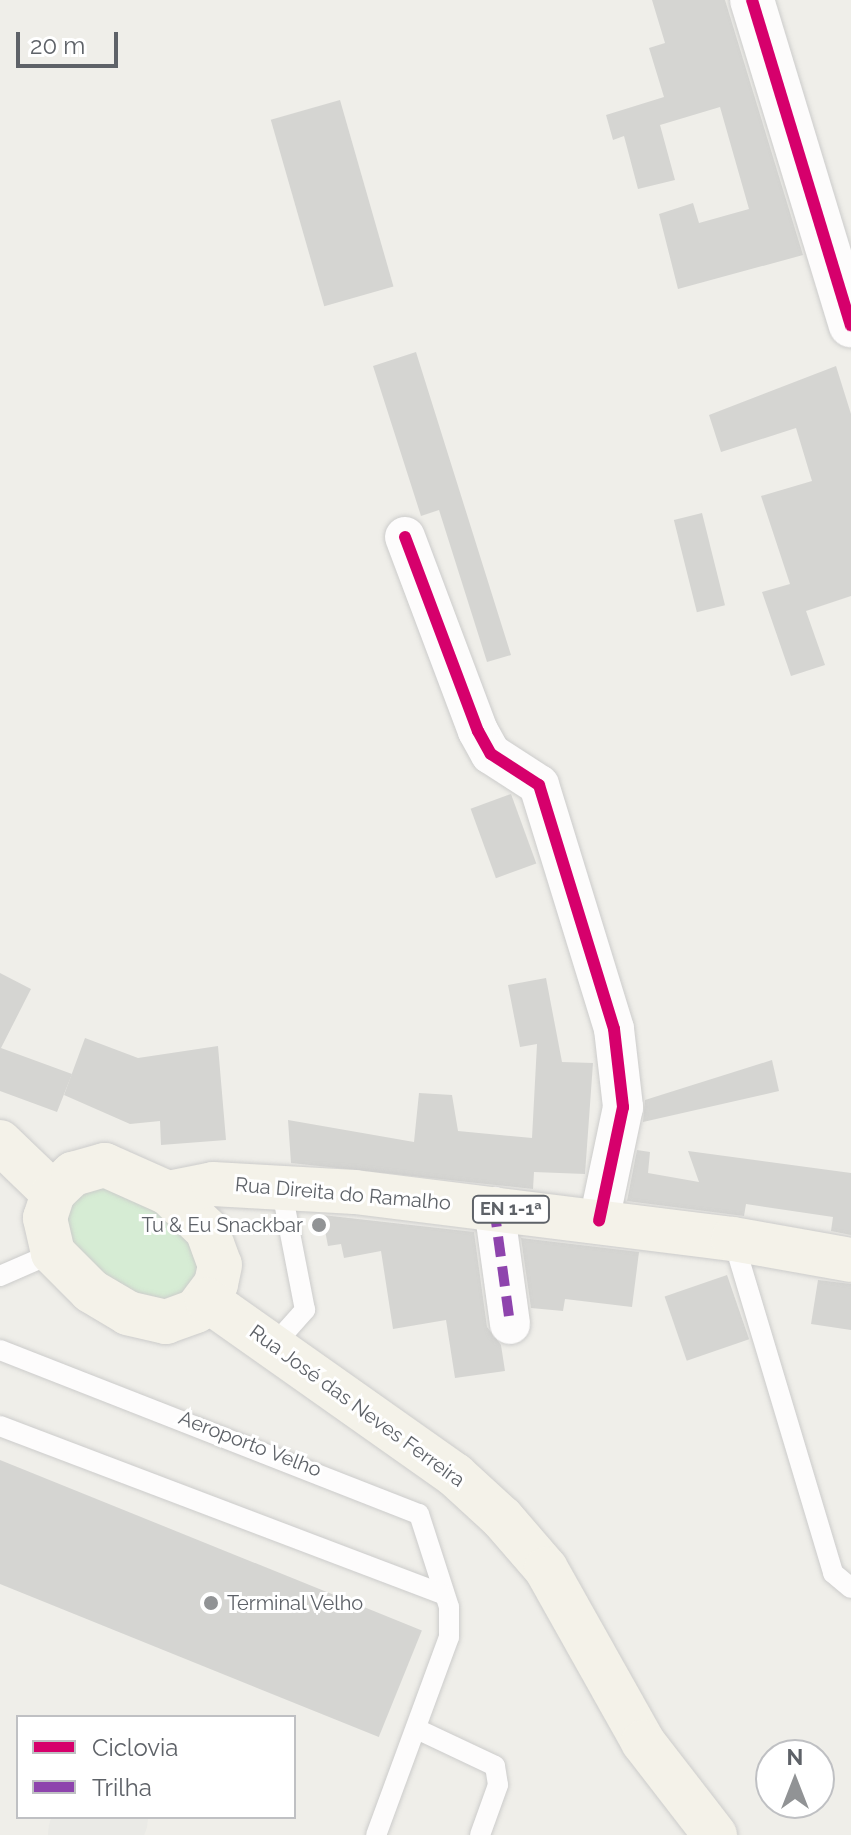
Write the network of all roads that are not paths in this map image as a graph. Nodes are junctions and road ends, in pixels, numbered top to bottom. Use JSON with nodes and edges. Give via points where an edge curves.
{"nodes":[{"id":1,"x":752,"y":0,"type":"edge"},
{"id":2,"x":851,"y":325,"type":"edge"},
{"id":3,"x":405,"y":537,"type":"dead end"},
{"id":4,"x":0,"y":1142,"type":"edge"},
{"id":5,"x":281,"y":1186,"type":"junction"},
{"id":6,"x":53,"y":1193,"type":"junction"},
{"id":7,"x":168,"y":1193,"type":"junction"},
{"id":8,"x":494,"y":1207,"type":"junction"},
{"id":9,"x":599,"y":1221,"type":"junction"},
{"id":10,"x":733,"y":1239,"type":"junction"},
{"id":11,"x":53,"y":1253,"type":"junction"},
{"id":12,"x":851,"y":1260,"type":"edge"},
{"id":13,"x":0,"y":1276,"type":"edge"},
{"id":14,"x":207,"y":1300,"type":"junction"},
{"id":15,"x":510,"y":1324,"type":"dead end"},
{"id":16,"x":272,"y":1347,"type":"junction"},
{"id":17,"x":0,"y":1350,"type":"edge"},
{"id":18,"x":1,"y":1429,"type":"edge"},
{"id":19,"x":851,"y":1588,"type":"edge"},
{"id":20,"x":442,"y":1594,"type":"junction"},
{"id":21,"x":419,"y":1730,"type":"junction"},
{"id":22,"x":376,"y":1835,"type":"edge"},
{"id":23,"x":480,"y":1835,"type":"edge"},
{"id":24,"x":715,"y":1835,"type":"edge"}],
"edges":[{"from":1,"to":2,"type":"street"},
{"from":3,"to":9,"type":"street","via":[[484,742],[539,785],[614,1029],[623,1107]]},
{"from":4,"to":6,"type":"main road"},
{"from":5,"to":7,"type":"main road","name":"Rua Direita do Ramalho","number":"EN 1-1ª","via":[[213,1184]]},
{"from":5,"to":8,"type":"main road","name":"Rua Direita do Ramalho","number":"EN 1-1ª"},
{"from":5,"to":16,"type":"lane","via":[[305,1310]]},
{"from":6,"to":7,"type":"main road","via":[[73,1174],[105,1165]]},
{"from":6,"to":11,"type":"main road","via":[[45,1218]]},
{"from":7,"to":14,"type":"main road","via":[[216,1246],[220,1265]]},
{"from":8,"to":9,"type":"main road","name":"Rua Direita do Ramalho","number":"EN 1-1ª"},
{"from":8,"to":15,"type":"street"},
{"from":9,"to":10,"type":"main road","name":"Rua Direita do Ramalho","number":"EN 1-1ª"},
{"from":10,"to":12,"type":"main road","name":"Rua Direita do Ramalho","number":"EN 1-1ª"},
{"from":10,"to":19,"type":"lane","via":[[833,1573]]},
{"from":11,"to":13,"type":"lane"},
{"from":11,"to":14,"type":"main road","via":[[91,1291],[150,1321],[182,1319]]},
{"from":14,"to":16,"type":"main road","name":"Rua José das Neves Ferreira"},
{"from":16,"to":24,"type":"main road","name":"Rua José das Neves Ferreira","via":[[455,1475],[502,1518],[546,1569],[643,1742]]},
{"from":17,"to":20,"type":"lane","name":"Aeroporto Velho","via":[[407,1505],[428,1530]]},
{"from":18,"to":20,"type":"lane"},
{"from":20,"to":21,"type":"lane","name":"Aeroporto Velho","via":[[449,1637]]},
{"from":21,"to":22,"type":"lane","name":"Aeroporto Velho"},
{"from":21,"to":23,"type":"lane","via":[[495,1766],[498,1785]]}]}
